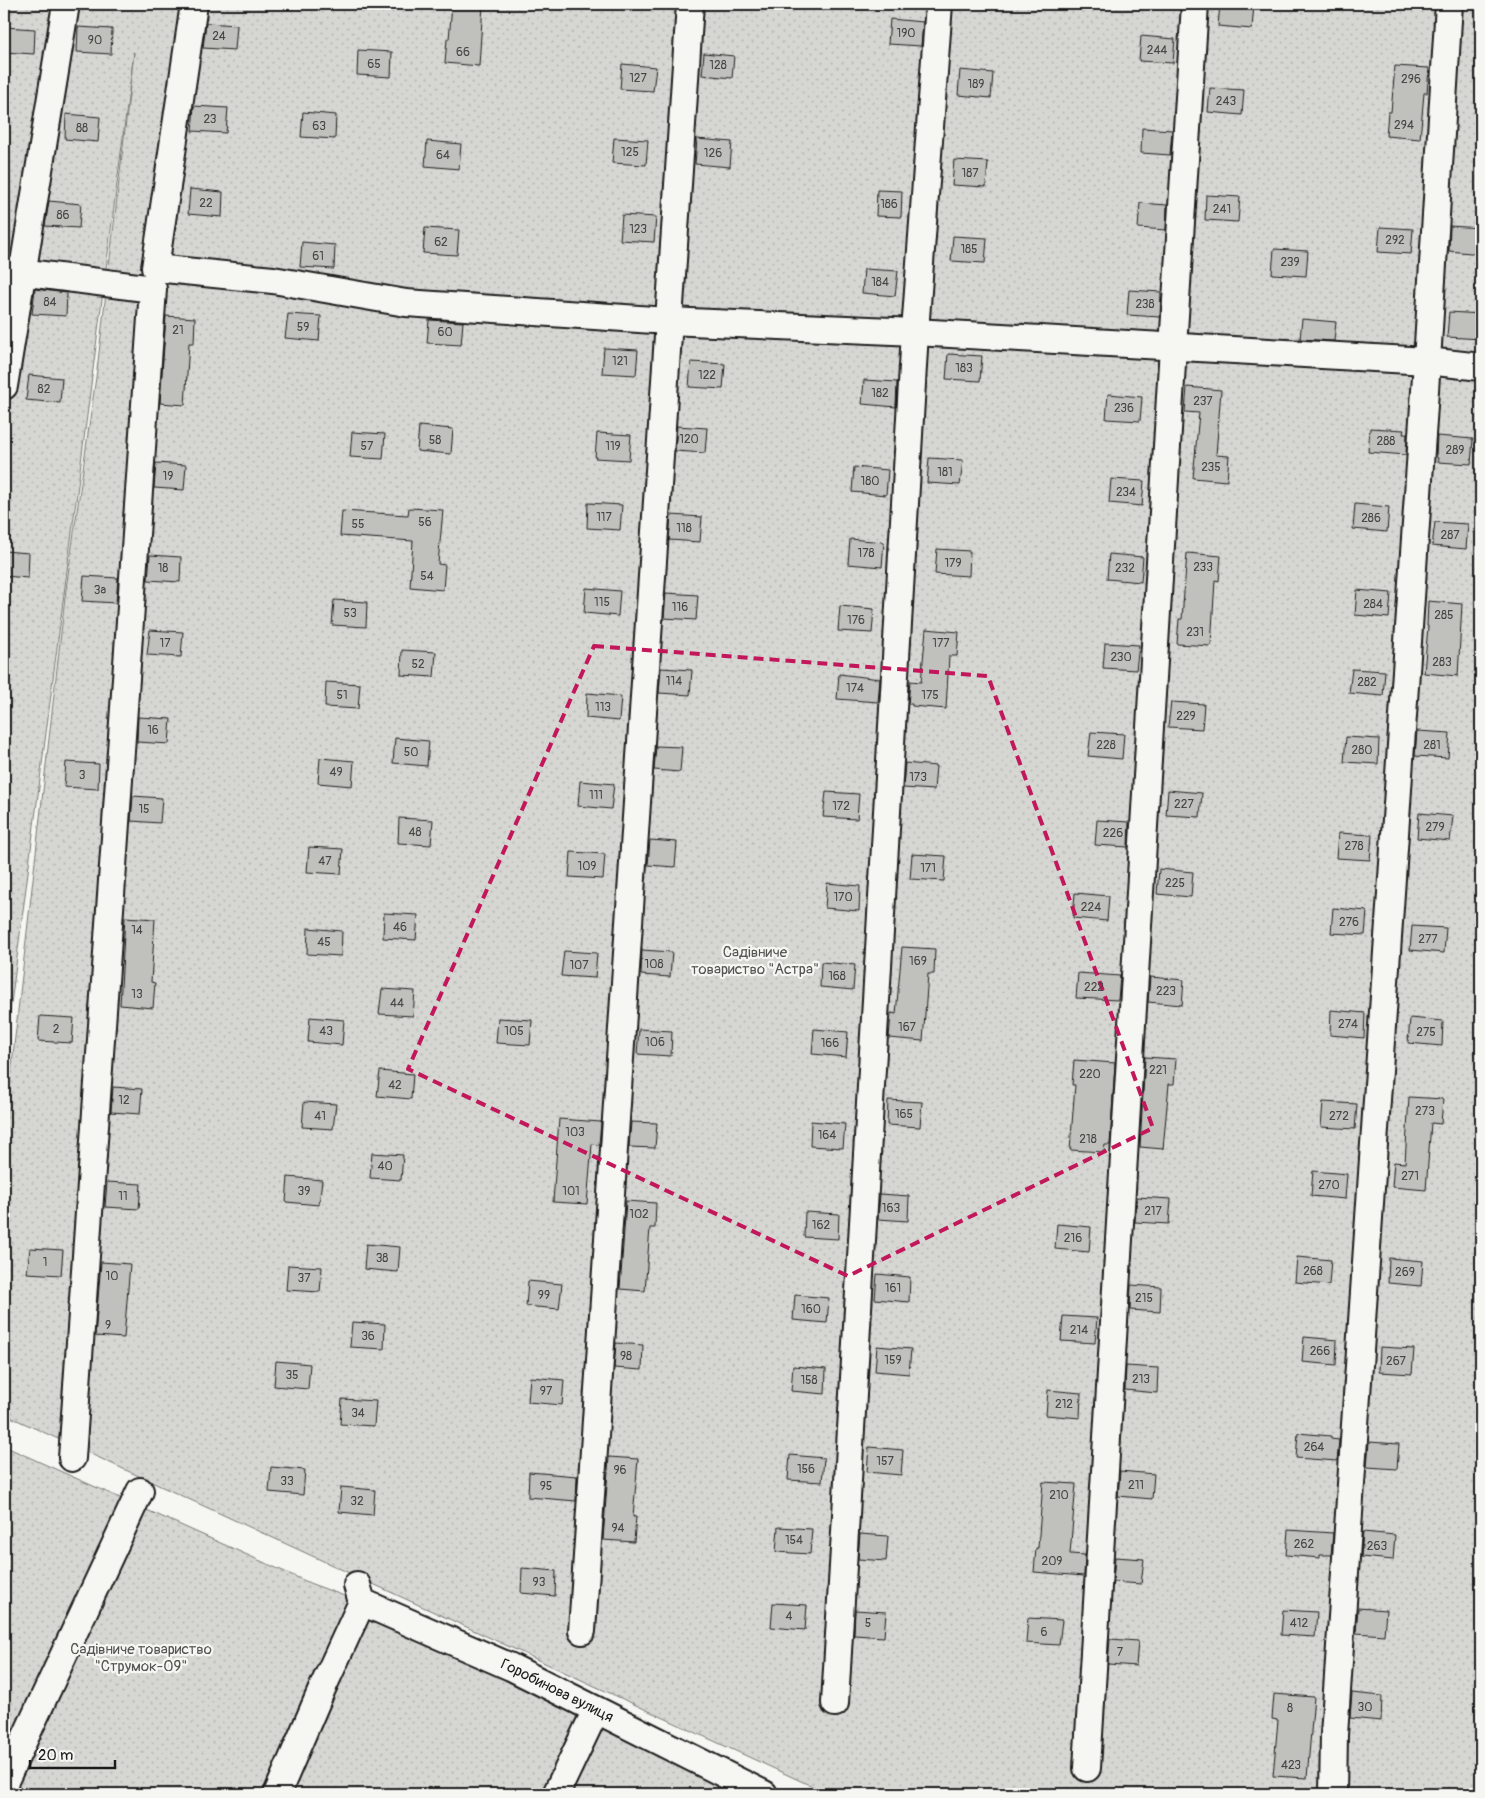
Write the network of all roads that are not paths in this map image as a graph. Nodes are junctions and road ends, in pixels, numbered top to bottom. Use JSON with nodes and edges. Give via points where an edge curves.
{"nodes":[{"id":1,"x":66,"y":4,"type":"edge"},
{"id":2,"x":194,"y":4,"type":"edge"},
{"id":3,"x":690,"y":4,"type":"edge"},
{"id":4,"x":939,"y":4,"type":"edge"},
{"id":5,"x":1195,"y":4,"type":"edge"},
{"id":6,"x":1449,"y":4,"type":"edge"},
{"id":7,"x":13,"y":271,"type":"edge"},
{"id":8,"x":668,"y":321,"type":"junction"},
{"id":9,"x":915,"y":332,"type":"junction"},
{"id":10,"x":1173,"y":347,"type":"junction"},
{"id":11,"x":1427,"y":361,"type":"junction"},
{"id":12,"x":1481,"y":367,"type":"edge"},
{"id":13,"x":4,"y":386,"type":"edge"},
{"id":14,"x":72,"y":1458,"type":"dead end"},
{"id":15,"x":140,"y":1491,"type":"dead end"},
{"id":16,"x":582,"y":1631,"type":"dead end"},
{"id":17,"x":835,"y":1702,"type":"dead end"},
{"id":18,"x":596,"y":1710,"type":"junction"},
{"id":19,"x":1087,"y":1768,"type":"dead end"},
{"id":20,"x":4,"y":1783,"type":"edge"},
{"id":21,"x":277,"y":1794,"type":"edge"},
{"id":22,"x":556,"y":1794,"type":"edge"},
{"id":23,"x":764,"y":1794,"type":"edge"},
{"id":24,"x":1333,"y":1794,"type":"edge"}],
"edges":[{"from":1,"to":7,"type":"street"},
{"from":2,"to":8,"type":"street","via":[[154,268],[273,280],[406,303]]},
{"from":3,"to":8,"type":"street"},
{"from":4,"to":9,"type":"street"},
{"from":5,"to":10,"type":"street"},
{"from":6,"to":11,"type":"street"},
{"from":7,"to":13,"type":"street"},
{"from":7,"to":14,"type":"street","via":[[153,289]]},
{"from":8,"to":9,"type":"street"},
{"from":8,"to":16,"type":"street"},
{"from":9,"to":10,"type":"street"},
{"from":9,"to":17,"type":"street"},
{"from":10,"to":11,"type":"street"},
{"from":10,"to":19,"type":"street"},
{"from":11,"to":12,"type":"street"},
{"from":11,"to":24,"type":"street","via":[[1335,1725]]},
{"from":15,"to":20,"type":"street"},
{"from":18,"to":21,"type":"street","name":"Горобинова вулиця","via":[[360,1594]]},
{"from":18,"to":22,"type":"street"},
{"from":18,"to":23,"type":"street","name":"Горобинова вулиця"}]}
